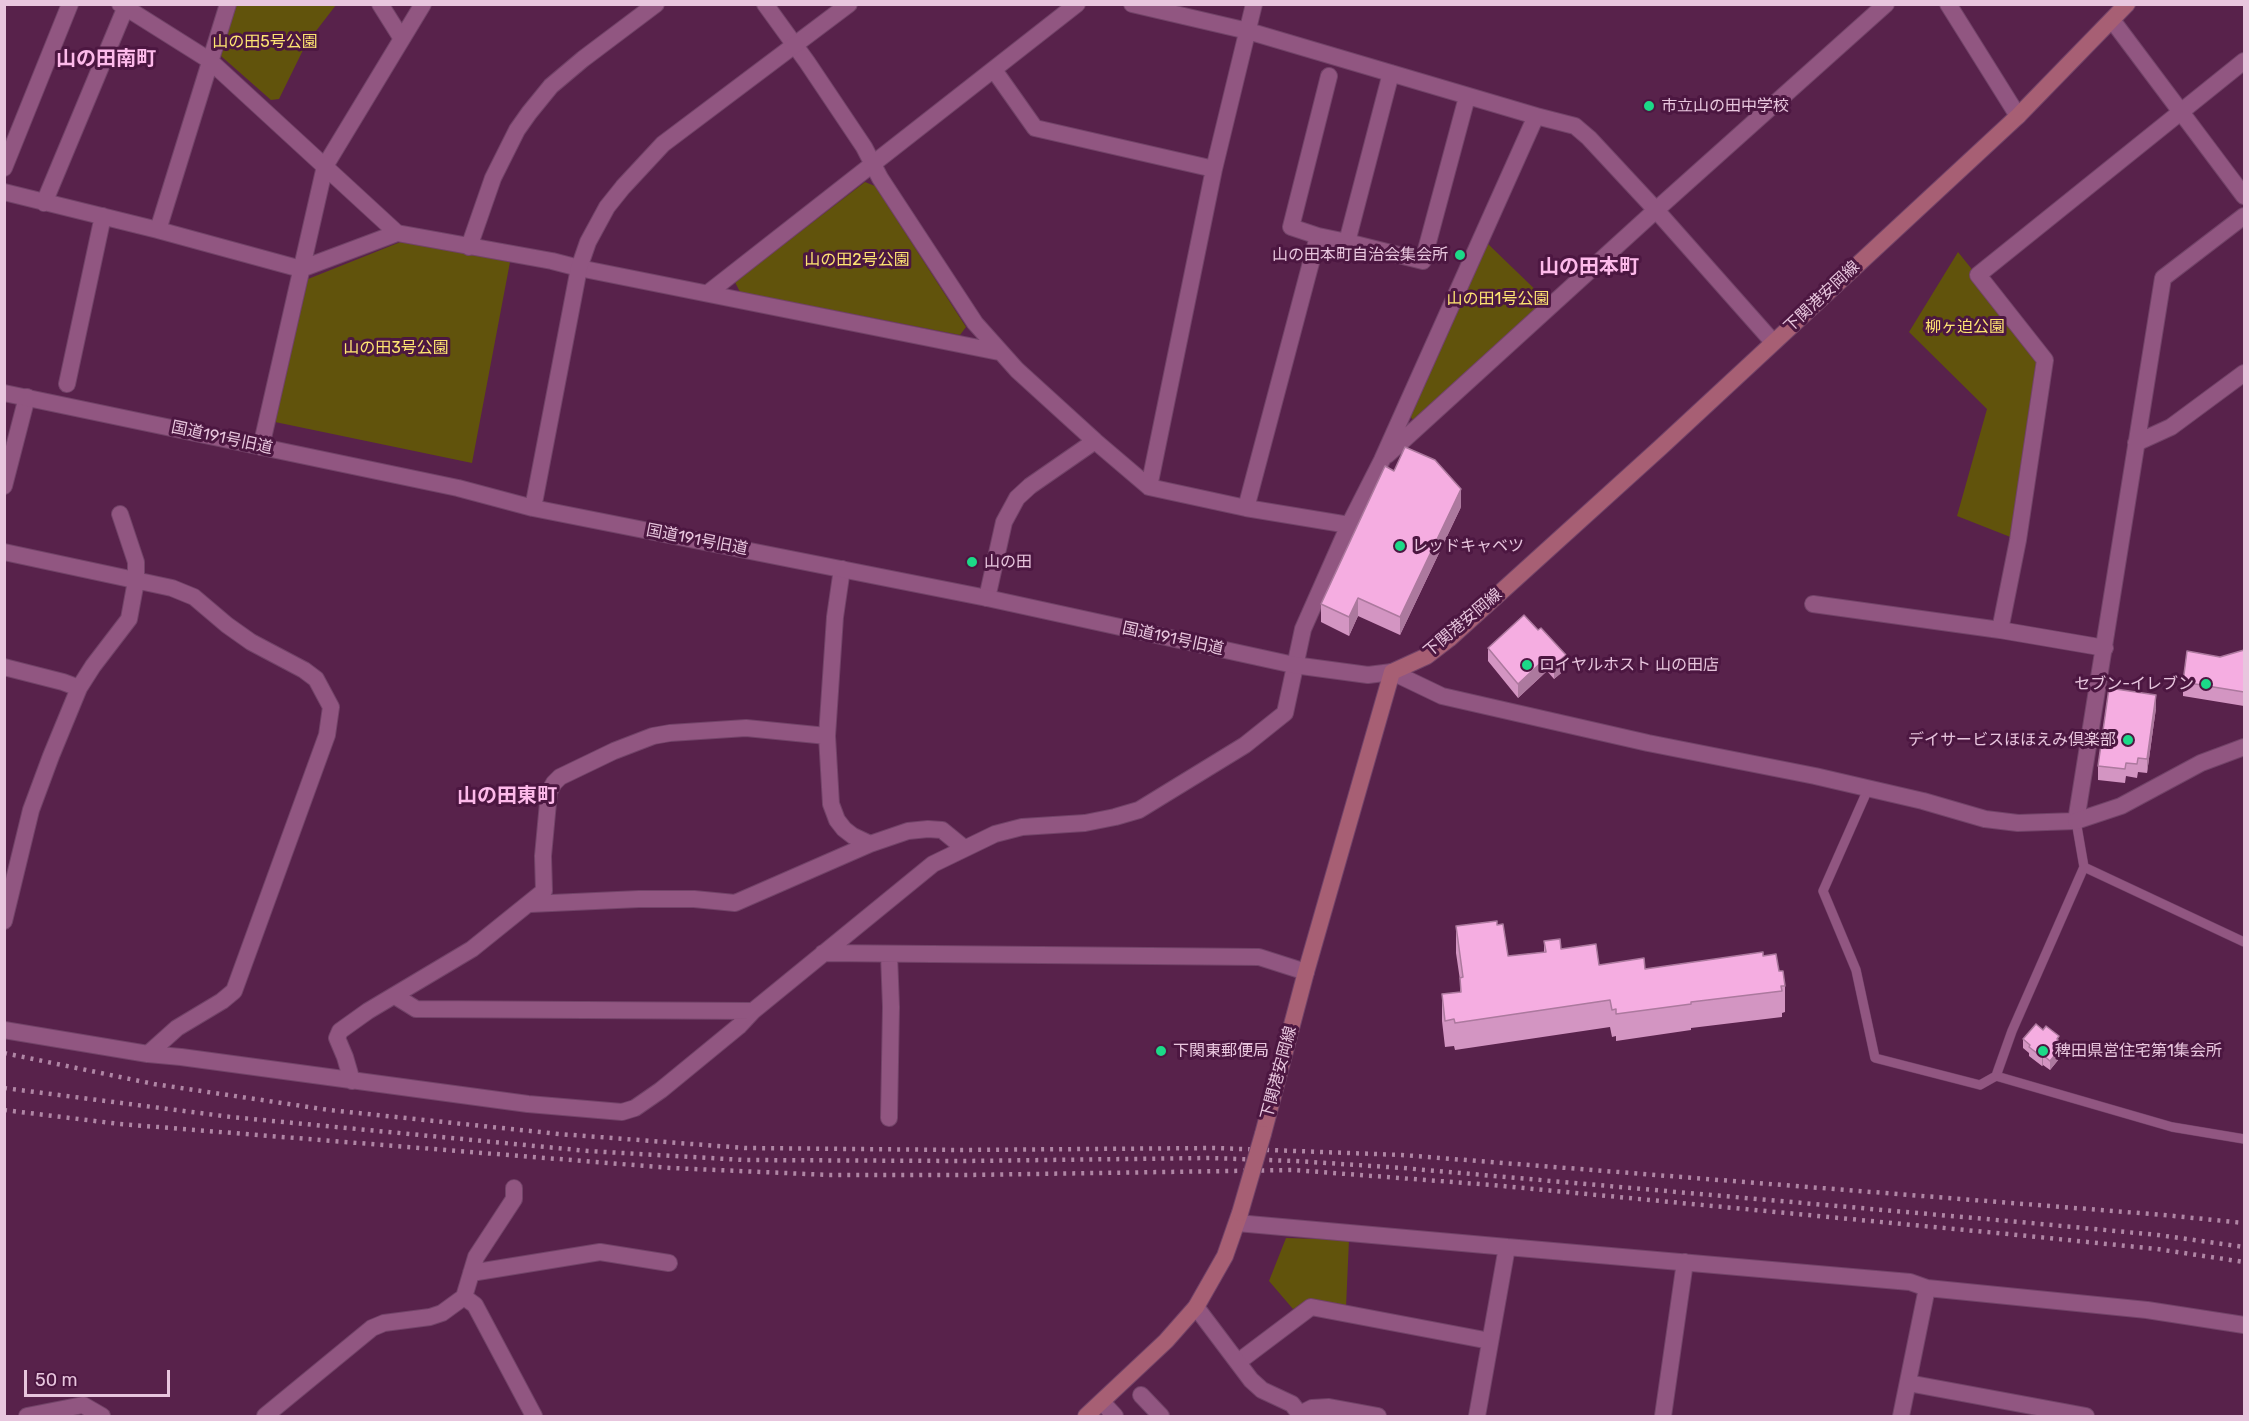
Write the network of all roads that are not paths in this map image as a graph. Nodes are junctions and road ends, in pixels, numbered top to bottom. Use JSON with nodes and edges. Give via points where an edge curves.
{"nodes":[{"id":1,"x":70,"y":4,"type":"edge"},
{"id":2,"x":228,"y":4,"type":"edge"},
{"id":3,"x":380,"y":4,"type":"edge"},
{"id":4,"x":423,"y":4,"type":"edge"},
{"id":5,"x":656,"y":4,"type":"edge"},
{"id":6,"x":765,"y":4,"type":"edge"},
{"id":7,"x":849,"y":4,"type":"edge"},
{"id":8,"x":1077,"y":4,"type":"edge"},
{"id":9,"x":1132,"y":4,"type":"edge"},
{"id":10,"x":1254,"y":4,"type":"edge"},
{"id":11,"x":1886,"y":4,"type":"edge"},
{"id":12,"x":1948,"y":4,"type":"edge"},
{"id":13,"x":2127,"y":4,"type":"edge"},
{"id":14,"x":124,"y":5,"type":"edge"},
{"id":15,"x":2112,"y":20,"type":"junction"},
{"id":16,"x":1248,"y":31,"type":"junction"},
{"id":17,"x":402,"y":39,"type":"junction"},
{"id":18,"x":796,"y":45,"type":"junction"},
{"id":19,"x":209,"y":60,"type":"junction"},
{"id":20,"x":2244,"y":61,"type":"edge"},
{"id":21,"x":994,"y":69,"type":"junction"},
{"id":22,"x":1391,"y":73,"type":"junction"},
{"id":23,"x":1329,"y":76,"type":"dead end"},
{"id":24,"x":1467,"y":97,"type":"junction"},
{"id":25,"x":2182,"y":112,"type":"junction"},
{"id":26,"x":1536,"y":116,"type":"junction"},
{"id":27,"x":2018,"y":116,"type":"junction"},
{"id":28,"x":873,"y":163,"type":"junction"},
{"id":29,"x":324,"y":166,"type":"junction"},
{"id":30,"x":4,"y":168,"type":"edge"},
{"id":31,"x":1214,"y":169,"type":"junction"},
{"id":32,"x":4,"y":192,"type":"edge"},
{"id":33,"x":2244,"y":196,"type":"edge"},
{"id":34,"x":44,"y":203,"type":"junction"},
{"id":35,"x":1656,"y":210,"type":"junction"},
{"id":36,"x":103,"y":216,"type":"junction"},
{"id":37,"x":2244,"y":216,"type":"edge"},
{"id":38,"x":158,"y":230,"type":"junction"},
{"id":39,"x":397,"y":233,"type":"junction"},
{"id":40,"x":1318,"y":236,"type":"junction"},
{"id":41,"x":1347,"y":242,"type":"junction"},
{"id":42,"x":469,"y":247,"type":"junction"},
{"id":43,"x":579,"y":268,"type":"junction"},
{"id":44,"x":301,"y":269,"type":"junction"},
{"id":45,"x":708,"y":293,"type":"junction"},
{"id":46,"x":1773,"y":342,"type":"junction"},
{"id":47,"x":999,"y":352,"type":"junction"},
{"id":48,"x":2244,"y":373,"type":"edge"},
{"id":49,"x":67,"y":384,"type":"dead end"},
{"id":50,"x":4,"y":393,"type":"edge"},
{"id":51,"x":27,"y":397,"type":"junction"},
{"id":52,"x":1095,"y":441,"type":"junction"},
{"id":53,"x":2136,"y":443,"type":"junction"},
{"id":54,"x":261,"y":447,"type":"junction"},
{"id":55,"x":1382,"y":460,"type":"junction"},
{"id":56,"x":4,"y":486,"type":"edge"},
{"id":57,"x":1149,"y":487,"type":"junction"},
{"id":58,"x":533,"y":508,"type":"junction"},
{"id":59,"x":1246,"y":508,"type":"junction"},
{"id":60,"x":120,"y":514,"type":"dead end"},
{"id":61,"x":1349,"y":525,"type":"junction"},
{"id":62,"x":4,"y":552,"type":"edge"},
{"id":63,"x":842,"y":569,"type":"junction"},
{"id":64,"x":136,"y":581,"type":"junction"},
{"id":65,"x":987,"y":598,"type":"junction"},
{"id":66,"x":1813,"y":604,"type":"dead end"},
{"id":67,"x":2000,"y":630,"type":"junction"},
{"id":68,"x":2105,"y":648,"type":"junction"},
{"id":69,"x":1294,"y":665,"type":"junction"},
{"id":70,"x":4,"y":667,"type":"edge"},
{"id":71,"x":1392,"y":672,"type":"junction"},
{"id":72,"x":79,"y":688,"type":"junction"},
{"id":73,"x":827,"y":736,"type":"junction"},
{"id":74,"x":2244,"y":747,"type":"edge"},
{"id":75,"x":1868,"y":789,"type":"junction"},
{"id":76,"x":2076,"y":820,"type":"junction"},
{"id":77,"x":870,"y":844,"type":"junction"},
{"id":78,"x":964,"y":848,"type":"junction"},
{"id":79,"x":2084,"y":867,"type":"junction"},
{"id":80,"x":530,"y":904,"type":"junction"},
{"id":81,"x":4,"y":921,"type":"edge"},
{"id":82,"x":2244,"y":942,"type":"edge"},
{"id":83,"x":823,"y":953,"type":"junction"},
{"id":84,"x":889,"y":954,"type":"junction"},
{"id":85,"x":1306,"y":972,"type":"junction"},
{"id":86,"x":395,"y":996,"type":"junction"},
{"id":87,"x":753,"y":1011,"type":"junction"},
{"id":88,"x":4,"y":1030,"type":"edge"},
{"id":89,"x":148,"y":1054,"type":"junction"},
{"id":90,"x":1996,"y":1076,"type":"junction"},
{"id":91,"x":352,"y":1081,"type":"junction"},
{"id":92,"x":889,"y":1118,"type":"dead end"},
{"id":93,"x":2244,"y":1139,"type":"edge"},
{"id":94,"x":514,"y":1188,"type":"dead end"},
{"id":95,"x":1239,"y":1218,"type":"junction"},
{"id":96,"x":1507,"y":1247,"type":"junction"},
{"id":97,"x":1685,"y":1262,"type":"junction"},
{"id":98,"x":669,"y":1263,"type":"dead end"},
{"id":99,"x":471,"y":1273,"type":"junction"},
{"id":100,"x":1927,"y":1288,"type":"junction"},
{"id":101,"x":464,"y":1297,"type":"junction"},
{"id":102,"x":1196,"y":1307,"type":"junction"},
{"id":103,"x":2244,"y":1325,"type":"edge"},
{"id":104,"x":1490,"y":1341,"type":"junction"},
{"id":105,"x":1238,"y":1362,"type":"junction"},
{"id":106,"x":1908,"y":1383,"type":"junction"},
{"id":107,"x":1141,"y":1395,"type":"dead end"},
{"id":108,"x":1102,"y":1402,"type":"junction"},
{"id":109,"x":1300,"y":1415,"type":"edge"},
{"id":110,"x":27,"y":1416,"type":"edge"},
{"id":111,"x":102,"y":1416,"type":"edge"},
{"id":112,"x":266,"y":1416,"type":"edge"},
{"id":113,"x":534,"y":1416,"type":"edge"},
{"id":114,"x":1086,"y":1416,"type":"edge"},
{"id":115,"x":1115,"y":1416,"type":"edge"},
{"id":116,"x":1161,"y":1416,"type":"edge"},
{"id":117,"x":1378,"y":1416,"type":"edge"},
{"id":118,"x":1477,"y":1416,"type":"edge"},
{"id":119,"x":1663,"y":1416,"type":"edge"},
{"id":120,"x":1901,"y":1416,"type":"edge"},
{"id":121,"x":2086,"y":1416,"type":"edge"}],
"edges":[{"from":1,"to":30,"type":"street"},
{"from":2,"to":19,"type":"street"},
{"from":3,"to":17,"type":"street"},
{"from":4,"to":17,"type":"street"},
{"from":5,"to":42,"type":"street","via":[[550,87],[529,113],[496,170]]},
{"from":6,"to":18,"type":"street"},
{"from":7,"to":18,"type":"street"},
{"from":8,"to":21,"type":"street"},
{"from":9,"to":16,"type":"street"},
{"from":10,"to":16,"type":"street"},
{"from":11,"to":35,"type":"street"},
{"from":12,"to":27,"type":"street"},
{"from":13,"to":15,"type":"main road","name":"下関港安岡線"},
{"from":14,"to":19,"type":"street"},
{"from":14,"to":34,"type":"street"},
{"from":15,"to":25,"type":"street"},
{"from":15,"to":27,"type":"main road","name":"下関港安岡線"},
{"from":16,"to":22,"type":"street"},
{"from":16,"to":31,"type":"street"},
{"from":17,"to":29,"type":"street"},
{"from":18,"to":28,"type":"street"},
{"from":18,"to":43,"type":"street","via":[[652,154],[607,207]]},
{"from":19,"to":29,"type":"street"},
{"from":19,"to":38,"type":"street"},
{"from":20,"to":25,"type":"street"},
{"from":21,"to":28,"type":"street"},
{"from":21,"to":31,"type":"street","via":[[1035,128]]},
{"from":22,"to":24,"type":"street"},
{"from":22,"to":41,"type":"street"},
{"from":23,"to":40,"type":"street","via":[[1291,227]]},
{"from":24,"to":26,"type":"street"},
{"from":24,"to":41,"type":"street","via":[[1423,261]]},
{"from":25,"to":33,"type":"street"},
{"from":25,"to":67,"type":"street","via":[[1978,275],[2045,360]]},
{"from":26,"to":35,"type":"street","via":[[1575,126]]},
{"from":26,"to":55,"type":"street"},
{"from":27,"to":46,"type":"main road","name":"下関港安岡線"},
{"from":28,"to":45,"type":"street"},
{"from":28,"to":47,"type":"street","via":[[975,323]]},
{"from":29,"to":39,"type":"street"},
{"from":29,"to":44,"type":"street"},
{"from":31,"to":57,"type":"street"},
{"from":32,"to":34,"type":"street"},
{"from":34,"to":36,"type":"street"},
{"from":35,"to":46,"type":"street"},
{"from":35,"to":55,"type":"street"},
{"from":36,"to":38,"type":"street"},
{"from":36,"to":49,"type":"street"},
{"from":37,"to":53,"type":"street","via":[[2163,278]]},
{"from":38,"to":44,"type":"street"},
{"from":39,"to":42,"type":"street"},
{"from":39,"to":44,"type":"street"},
{"from":40,"to":41,"type":"street"},
{"from":40,"to":59,"type":"street"},
{"from":42,"to":43,"type":"street"},
{"from":43,"to":45,"type":"street"},
{"from":43,"to":58,"type":"street"},
{"from":44,"to":54,"type":"street"},
{"from":45,"to":47,"type":"street"},
{"from":46,"to":71,"type":"main road","name":"下関港安岡線","via":[[1449,639],[1427,656]]},
{"from":47,"to":52,"type":"street"},
{"from":48,"to":53,"type":"street","via":[[2171,427]]},
{"from":50,"to":51,"type":"street","name":"国道191号旧道"},
{"from":51,"to":54,"type":"street","name":"国道191号旧道"},
{"from":51,"to":56,"type":"street"},
{"from":52,"to":57,"type":"street"},
{"from":52,"to":65,"type":"street","via":[[1017,498],[1004,522]]},
{"from":53,"to":68,"type":"street"},
{"from":54,"to":58,"type":"street","name":"国道191号旧道","via":[[458,488]]},
{"from":55,"to":61,"type":"street"},
{"from":57,"to":59,"type":"street"},
{"from":58,"to":63,"type":"street","name":"国道191号旧道"},
{"from":59,"to":61,"type":"street"},
{"from":60,"to":64,"type":"street","via":[[136,562]]},
{"from":61,"to":69,"type":"street","via":[[1303,629]]},
{"from":62,"to":64,"type":"street"},
{"from":63,"to":65,"type":"street","name":"国道191号旧道"},
{"from":63,"to":73,"type":"street"},
{"from":64,"to":72,"type":"street","via":[[129,619]]},
{"from":64,"to":89,"type":"street","via":[[194,597],[252,642],[310,675],[331,707],[327,735],[234,991],[177,1028]]},
{"from":65,"to":69,"type":"street","name":"国道191号旧道"},
{"from":66,"to":67,"type":"street"},
{"from":67,"to":68,"type":"street"},
{"from":68,"to":76,"type":"street"},
{"from":69,"to":71,"type":"street","name":"国道191号旧道","via":[[1368,675]]},
{"from":69,"to":78,"type":"street","via":[[1285,713],[1245,745],[1139,810],[1084,823],[1022,827]]},
{"from":70,"to":72,"type":"street"},
{"from":71,"to":75,"type":"street","via":[[1442,696]]},
{"from":71,"to":85,"type":"main road","name":"下関港安岡線"},
{"from":72,"to":81,"type":"street","via":[[31,810]]},
{"from":73,"to":77,"type":"street","via":[[831,804],[837,820],[853,836]]},
{"from":73,"to":80,"type":"street","via":[[746,729],[670,733],[614,751],[560,777],[549,792],[544,891]]},
{"from":74,"to":76,"type":"street","via":[[2200,763],[2121,806]]},
{"from":75,"to":76,"type":"street","via":[[1985,819],[2018,823]]},
{"from":75,"to":90,"type":"lane","via":[[1823,891],[1856,970],[1875,1058],[1980,1085]]},
{"from":76,"to":79,"type":"lane"},
{"from":77,"to":78,"type":"street","via":[[908,831],[934,829],[942,830]]},
{"from":77,"to":80,"type":"street","via":[[735,903],[639,899]]},
{"from":78,"to":83,"type":"street","via":[[933,864]]},
{"from":79,"to":82,"type":"lane"},
{"from":79,"to":90,"type":"lane"},
{"from":80,"to":86,"type":"street","via":[[463,955]]},
{"from":83,"to":84,"type":"street"},
{"from":83,"to":87,"type":"street"},
{"from":84,"to":85,"type":"street","via":[[1259,957]]},
{"from":84,"to":92,"type":"street"},
{"from":85,"to":95,"type":"main road","name":"下関港安岡線","bridge":true},
{"from":86,"to":87,"type":"street","via":[[416,1009]]},
{"from":86,"to":91,"type":"street","via":[[340,1031],[337,1038]]},
{"from":87,"to":91,"type":"street","via":[[669,1083],[635,1108],[622,1112],[527,1108]]},
{"from":88,"to":89,"type":"street"},
{"from":89,"to":91,"type":"street"},
{"from":90,"to":93,"type":"lane","via":[[2172,1126]]},
{"from":94,"to":99,"type":"street","via":[[514,1199],[476,1257]]},
{"from":95,"to":96,"type":"street"},
{"from":95,"to":102,"type":"main road","name":"下関港安岡線","via":[[1225,1256]]},
{"from":96,"to":97,"type":"street"},
{"from":96,"to":104,"type":"street"},
{"from":97,"to":100,"type":"street","via":[[1910,1282]]},
{"from":97,"to":119,"type":"street"},
{"from":98,"to":99,"type":"street","via":[[600,1252]]},
{"from":99,"to":101,"type":"street"},
{"from":100,"to":103,"type":"street","via":[[2147,1310]]},
{"from":100,"to":106,"type":"street"},
{"from":101,"to":112,"type":"street","via":[[442,1313],[372,1328]]},
{"from":101,"to":113,"type":"street","via":[[475,1305]]},
{"from":102,"to":105,"type":"street"},
{"from":102,"to":108,"type":"main road","name":"下関港安岡線"},
{"from":104,"to":105,"type":"street","via":[[1311,1307]]},
{"from":104,"to":118,"type":"street"},
{"from":105,"to":109,"type":"street","via":[[1262,1390],[1292,1404]]},
{"from":106,"to":120,"type":"street"},
{"from":106,"to":121,"type":"street"},
{"from":107,"to":116,"type":"street"},
{"from":108,"to":114,"type":"main road","name":"下関港安岡線"},
{"from":108,"to":115,"type":"street"},
{"from":109,"to":117,"type":"street","via":[[1312,1408],[1329,1407]]},
{"from":110,"to":111,"type":"street","via":[[83,1406]]}]}
